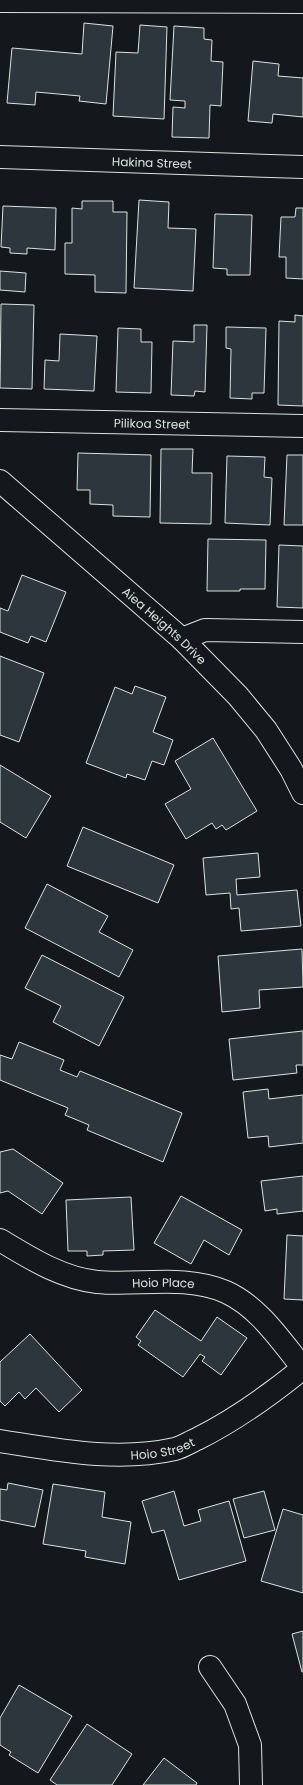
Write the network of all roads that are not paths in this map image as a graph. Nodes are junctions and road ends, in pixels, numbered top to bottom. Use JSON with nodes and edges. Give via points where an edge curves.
{"nodes":[{"id":1,"x":0,"y":1,"type":"edge"},
{"id":2,"x":248,"y":1,"type":"edge"},
{"id":3,"x":303,"y":2,"type":"edge"},
{"id":4,"x":0,"y":157,"type":"edge"},
{"id":5,"x":303,"y":167,"type":"edge"},
{"id":6,"x":0,"y":420,"type":"edge"},
{"id":7,"x":303,"y":426,"type":"edge"},
{"id":8,"x":0,"y":481,"type":"edge"},
{"id":9,"x":303,"y":632,"type":"edge"},
{"id":10,"x":182,"y":639,"type":"junction"},
{"id":11,"x":303,"y":793,"type":"edge"},
{"id":12,"x":0,"y":1240,"type":"edge"},
{"id":13,"x":303,"y":1368,"type":"edge"},
{"id":14,"x":0,"y":1441,"type":"edge"},
{"id":15,"x":210,"y":1667,"type":"dead end"},
{"id":16,"x":251,"y":1785,"type":"edge"}],
"edges":[{"from":1,"to":2,"type":"street"},
{"from":2,"to":3,"type":"street"},
{"from":4,"to":5,"type":"street","name":"Hakina Street"},
{"from":6,"to":7,"type":"street","name":"Pilikoa Street"},
{"from":8,"to":10,"type":"street","name":"Aiea Heights Drive"},
{"from":9,"to":10,"type":"street","via":[[206,630]]},
{"from":10,"to":11,"type":"street","name":"Aiea Heights Drive","via":[[238,696],[266,730]]},
{"from":12,"to":13,"type":"street","name":"Hoio Place","via":[[43,1265],[69,1276],[97,1282],[159,1281],[200,1285],[226,1292],[267,1323]]},
{"from":13,"to":14,"type":"street","name":"Hoio Street","via":[[275,1391],[221,1427],[176,1449],[124,1456],[64,1452]]},
{"from":15,"to":16,"type":"street","via":[[234,1704],[250,1745]]}]}
